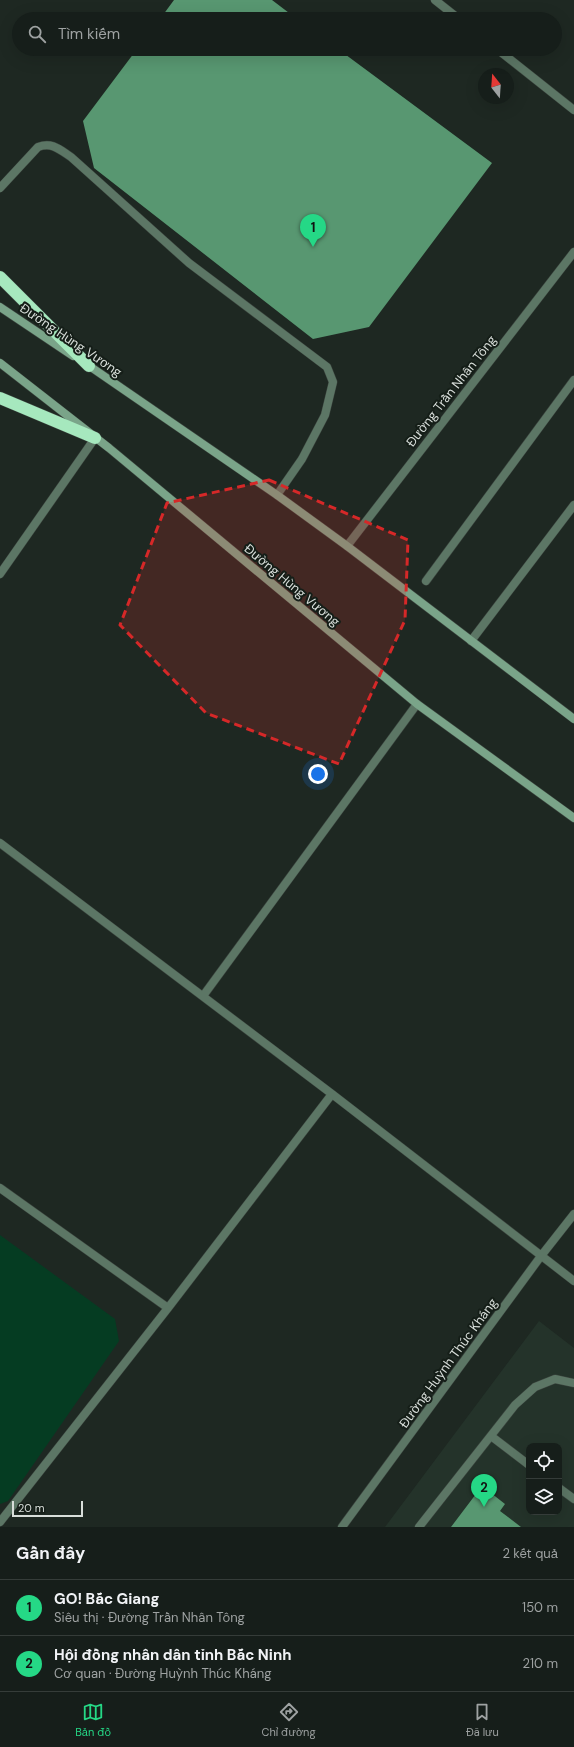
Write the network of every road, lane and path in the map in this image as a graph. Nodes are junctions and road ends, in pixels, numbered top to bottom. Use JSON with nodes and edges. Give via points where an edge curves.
{"nodes":[{"id":1,"x":435,"y":0,"type":"edge"},
{"id":2,"x":450,"y":12,"type":"edge"},
{"id":3,"x":505,"y":56,"type":"edge"},
{"id":4,"x":574,"y":110,"type":"edge"},
{"id":5,"x":0,"y":188,"type":"edge"},
{"id":6,"x":574,"y":252,"type":"edge"},
{"id":7,"x":0,"y":277,"type":"edge"},
{"id":8,"x":0,"y":307,"type":"edge"},
{"id":9,"x":0,"y":363,"type":"edge"},
{"id":10,"x":89,"y":366,"type":"junction"},
{"id":11,"x":574,"y":380,"type":"edge"},
{"id":12,"x":0,"y":398,"type":"edge"},
{"id":13,"x":96,"y":438,"type":"junction"},
{"id":14,"x":277,"y":495,"type":"junction"},
{"id":15,"x":574,"y":505,"type":"edge"},
{"id":16,"x":347,"y":546,"type":"junction"},
{"id":17,"x":0,"y":574,"type":"edge"},
{"id":18,"x":426,"y":581,"type":"dead end"},
{"id":19,"x":470,"y":641,"type":"junction"},
{"id":20,"x":417,"y":704,"type":"junction"},
{"id":21,"x":574,"y":719,"type":"edge"},
{"id":22,"x":574,"y":818,"type":"edge"},
{"id":23,"x":0,"y":843,"type":"edge"},
{"id":24,"x":203,"y":996,"type":"junction"},
{"id":25,"x":332,"y":1094,"type":"junction"},
{"id":26,"x":0,"y":1188,"type":"edge"},
{"id":27,"x":574,"y":1214,"type":"edge"},
{"id":28,"x":541,"y":1256,"type":"junction"},
{"id":29,"x":574,"y":1281,"type":"edge"},
{"id":30,"x":168,"y":1308,"type":"junction"},
{"id":31,"x":574,"y":1383,"type":"edge"},
{"id":32,"x":491,"y":1436,"type":"junction"},
{"id":33,"x":526,"y":1463,"type":"edge"},
{"id":34,"x":562,"y":1490,"type":"edge"},
{"id":35,"x":574,"y":1499,"type":"edge"},
{"id":36,"x":0,"y":1522,"type":"edge"},
{"id":37,"x":342,"y":1527,"type":"edge"},
{"id":38,"x":419,"y":1527,"type":"edge"}],
"edges":[{"from":1,"to":2,"type":"street"},
{"from":3,"to":4,"type":"street"},
{"from":5,"to":14,"type":"street","via":[[38,148],[46,144],[55,146],[71,157],[189,263],[327,367],[333,382],[325,415],[302,459]]},
{"from":6,"to":16,"type":"street","name":"Đường Trần Nhân Tông"},
{"from":7,"to":10,"type":"highway"},
{"from":8,"to":10,"type":"main road","name":"Đường Hùng Vương"},
{"from":9,"to":13,"type":"main road","name":"Đường Hùng Vương"},
{"from":10,"to":14,"type":"main road","name":"Đường Hùng Vương"},
{"from":11,"to":18,"type":"street"},
{"from":12,"to":13,"type":"highway"},
{"from":13,"to":17,"type":"street"},
{"from":13,"to":20,"type":"main road","name":"Đường Hùng Vương"},
{"from":14,"to":16,"type":"main road","name":"Đường Hùng Vương"},
{"from":15,"to":19,"type":"street"},
{"from":16,"to":19,"type":"main road","name":"Đường Hùng Vương"},
{"from":19,"to":21,"type":"main road","name":"Đường Hùng Vương"},
{"from":20,"to":22,"type":"main road","name":"Đường Hùng Vương"},
{"from":20,"to":24,"type":"street"},
{"from":23,"to":24,"type":"street"},
{"from":24,"to":25,"type":"street"},
{"from":25,"to":28,"type":"street"},
{"from":25,"to":30,"type":"street"},
{"from":26,"to":30,"type":"street"},
{"from":27,"to":28,"type":"street","name":"Đường Huỳnh Thúc Kháng"},
{"from":28,"to":29,"type":"street"},
{"from":28,"to":37,"type":"street","name":"Đường Huỳnh Thúc Kháng"},
{"from":30,"to":36,"type":"street"},
{"from":31,"to":32,"type":"street","via":[[555,1379],[535,1387],[515,1404]]},
{"from":32,"to":33,"type":"street"},
{"from":32,"to":38,"type":"street"},
{"from":34,"to":35,"type":"street"}]}
